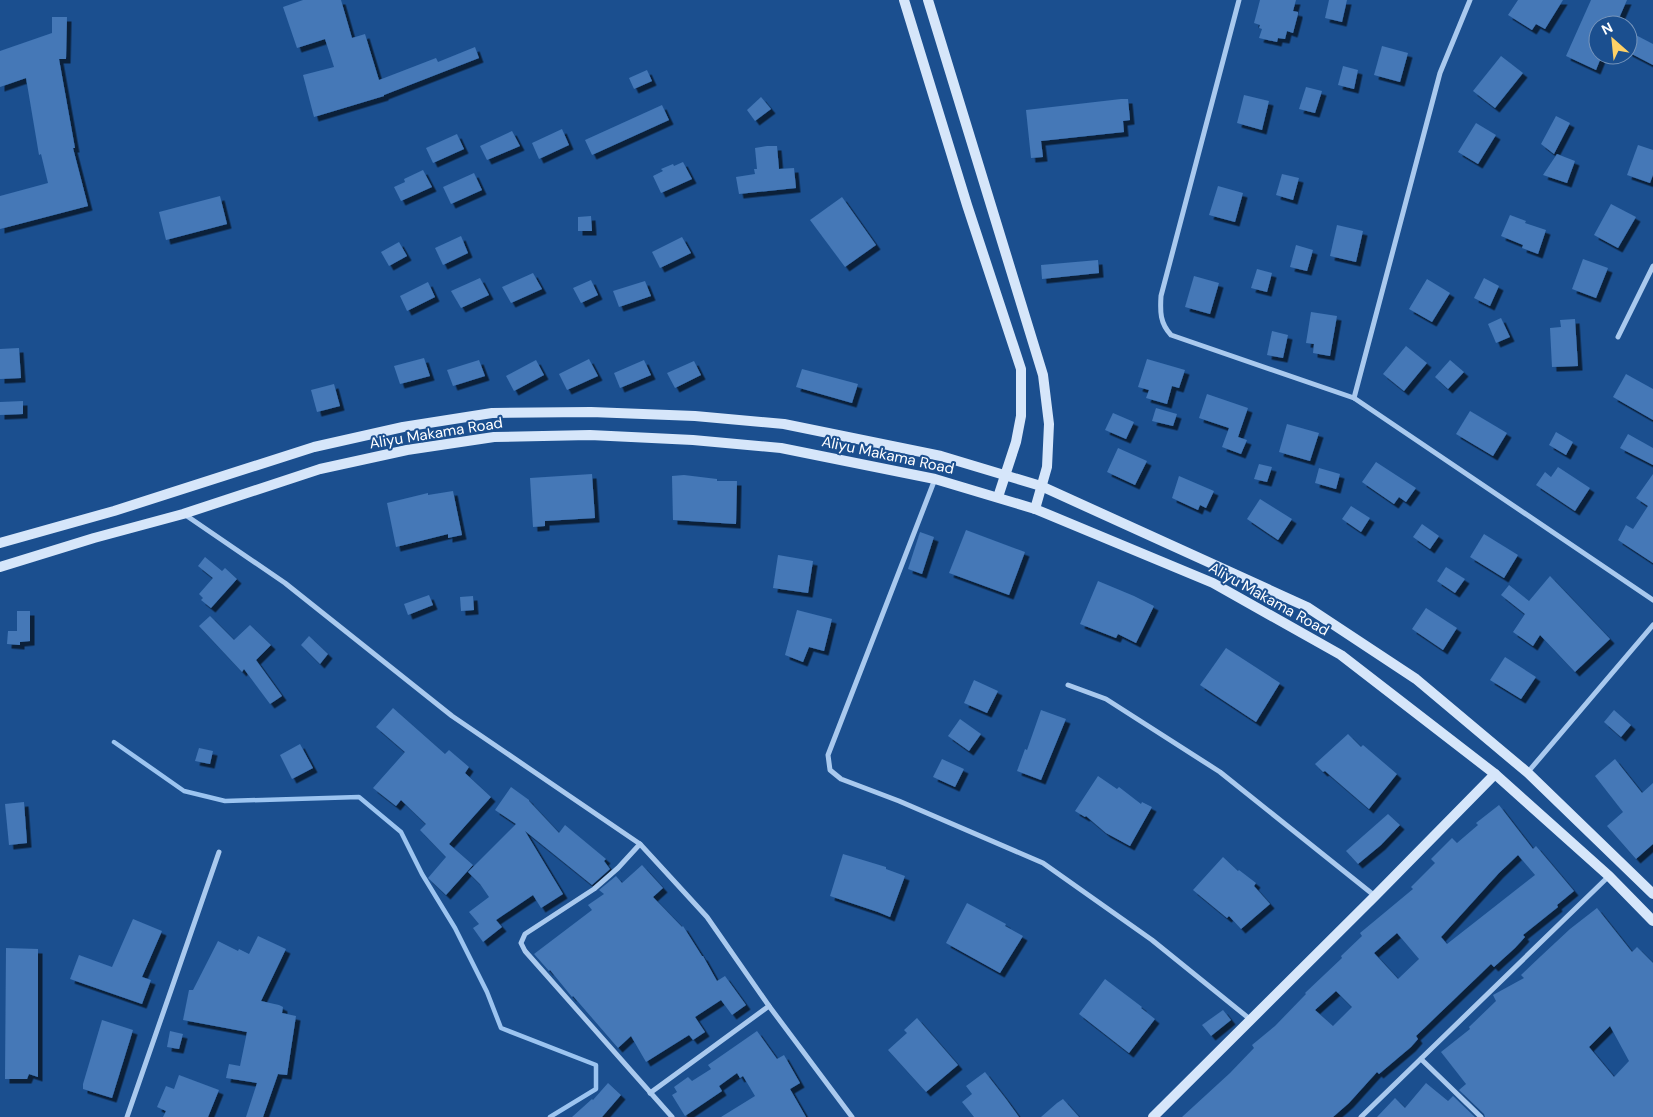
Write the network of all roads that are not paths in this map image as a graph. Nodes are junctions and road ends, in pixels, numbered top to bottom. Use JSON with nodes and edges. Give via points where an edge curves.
{"nodes":[{"id":1,"x":904,"y":0,"type":"edge"},
{"id":2,"x":928,"y":0,"type":"edge"},
{"id":3,"x":1239,"y":0,"type":"edge"},
{"id":4,"x":1470,"y":0,"type":"edge"},
{"id":5,"x":1653,"y":266,"type":"edge"},
{"id":6,"x":1618,"y":337,"type":"dead end"},
{"id":7,"x":1354,"y":398,"type":"junction"},
{"id":8,"x":1005,"y":475,"type":"junction"},
{"id":9,"x":935,"y":479,"type":"junction"},
{"id":10,"x":1041,"y":486,"type":"junction"},
{"id":11,"x":998,"y":497,"type":"junction"},
{"id":12,"x":1035,"y":509,"type":"junction"},
{"id":13,"x":183,"y":514,"type":"junction"},
{"id":14,"x":0,"y":543,"type":"edge"},
{"id":15,"x":0,"y":567,"type":"edge"},
{"id":16,"x":1653,"y":600,"type":"edge"},
{"id":17,"x":1653,"y":625,"type":"edge"},
{"id":18,"x":1068,"y":685,"type":"dead end"},
{"id":19,"x":1528,"y":773,"type":"junction"},
{"id":20,"x":1495,"y":774,"type":"junction"},
{"id":21,"x":640,"y":844,"type":"junction"},
{"id":22,"x":219,"y":852,"type":"dead end"},
{"id":23,"x":1609,"y":876,"type":"junction"},
{"id":24,"x":1653,"y":894,"type":"edge"},
{"id":25,"x":1375,"y":896,"type":"junction"},
{"id":26,"x":1653,"y":921,"type":"edge"},
{"id":27,"x":769,"y":1006,"type":"junction"},
{"id":28,"x":1251,"y":1020,"type":"junction"},
{"id":29,"x":1422,"y":1059,"type":"junction"},
{"id":30,"x":650,"y":1093,"type":"junction"},
{"id":31,"x":1157,"y":1116,"type":"edge"},
{"id":32,"x":127,"y":1117,"type":"edge"},
{"id":33,"x":672,"y":1117,"type":"edge"},
{"id":34,"x":852,"y":1117,"type":"edge"},
{"id":35,"x":1361,"y":1117,"type":"edge"},
{"id":36,"x":1481,"y":1117,"type":"edge"}],
"edges":[{"from":1,"to":8,"type":"street","via":[[1021,369],[1021,416]]},
{"from":2,"to":10,"type":"street","via":[[1043,375],[1049,424],[1047,467]]},
{"from":3,"to":7,"type":"street","via":[[1165,278],[1160,313],[1171,335]]},
{"from":4,"to":7,"type":"street","via":[[1440,73]]},
{"from":5,"to":6,"type":"street"},
{"from":7,"to":16,"type":"street"},
{"from":8,"to":10,"type":"street","name":"Aliyu Makama Road"},
{"from":8,"to":11,"type":"street"},
{"from":8,"to":14,"type":"street","name":"Aliyu Makama Road","via":[[940,456],[784,424],[591,412],[492,413],[403,427],[314,447],[114,511]]},
{"from":9,"to":11,"type":"street","name":"Aliyu Makama Road"},
{"from":9,"to":13,"type":"street","name":"Aliyu Makama Road","via":[[781,448],[590,435],[494,437],[407,450],[320,470]]},
{"from":9,"to":28,"type":"street","via":[[828,755],[830,770],[841,780],[899,801],[1043,863],[1152,940]]},
{"from":10,"to":12,"type":"street"},
{"from":10,"to":19,"type":"street","name":"Aliyu Makama Road","via":[[1307,607],[1416,679]]},
{"from":11,"to":12,"type":"street","name":"Aliyu Makama Road"},
{"from":12,"to":20,"type":"street","name":"Aliyu Makama Road","via":[[1213,583],[1341,655]]},
{"from":13,"to":15,"type":"street","name":"Aliyu Makama Road"},
{"from":13,"to":21,"type":"street","via":[[284,583],[452,716]]},
{"from":17,"to":19,"type":"street"},
{"from":18,"to":25,"type":"street","via":[[1106,699],[1220,772]]},
{"from":19,"to":24,"type":"street","name":"Aliyu Makama Road"},
{"from":20,"to":23,"type":"street","name":"Aliyu Makama Road"},
{"from":20,"to":25,"type":"street"},
{"from":21,"to":27,"type":"street","via":[[707,917]]},
{"from":21,"to":30,"type":"street","via":[[594,889],[524,934],[521,943]]},
{"from":22,"to":32,"type":"street"},
{"from":23,"to":26,"type":"street","name":"Aliyu Makama Road"},
{"from":23,"to":29,"type":"street"},
{"from":25,"to":28,"type":"street"},
{"from":27,"to":30,"type":"street"},
{"from":27,"to":34,"type":"street"},
{"from":28,"to":31,"type":"street"},
{"from":29,"to":35,"type":"street"},
{"from":29,"to":36,"type":"street"},
{"from":30,"to":33,"type":"street"}]}
